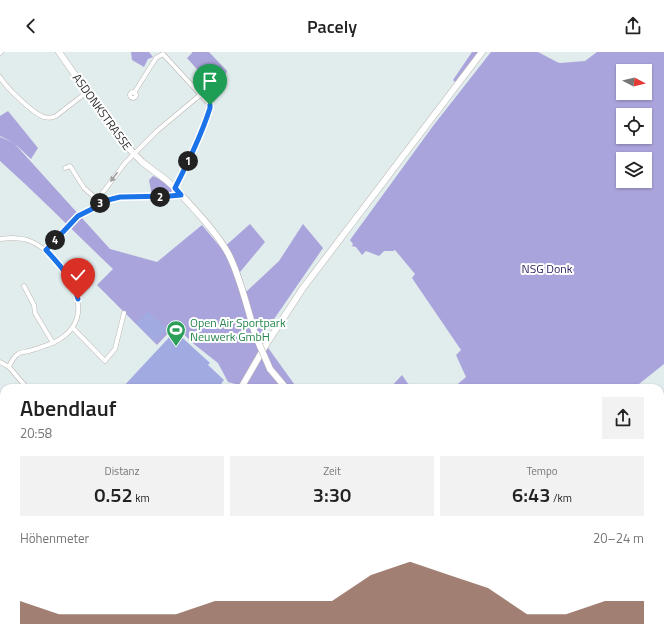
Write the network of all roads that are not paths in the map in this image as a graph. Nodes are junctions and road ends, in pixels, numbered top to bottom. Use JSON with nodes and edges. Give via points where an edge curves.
{"nodes":[{"id":1,"x":482,"y":52,"type":"edge"},
{"id":2,"x":60,"y":53,"type":"edge"},
{"id":3,"x":0,"y":77,"type":"edge"},
{"id":4,"x":87,"y":92,"type":"junction"},
{"id":5,"x":134,"y":93,"type":"dead end"},
{"id":6,"x":200,"y":95,"type":"junction"},
{"id":7,"x":134,"y":155,"type":"junction"},
{"id":8,"x":65,"y":168,"type":"dead end"},
{"id":9,"x":175,"y":188,"type":"junction"},
{"id":10,"x":181,"y":195,"type":"junction"},
{"id":11,"x":100,"y":202,"type":"junction"},
{"id":12,"x":0,"y":239,"type":"edge"},
{"id":13,"x":46,"y":250,"type":"junction"},
{"id":14,"x":24,"y":286,"type":"dead end"},
{"id":15,"x":124,"y":313,"type":"dead end"},
{"id":16,"x":73,"y":328,"type":"junction"},
{"id":17,"x":53,"y":343,"type":"junction"},
{"id":18,"x":0,"y":362,"type":"edge"},
{"id":19,"x":9,"y":367,"type":"junction"},
{"id":20,"x":24,"y":384,"type":"edge"},
{"id":21,"x":243,"y":384,"type":"edge"},
{"id":22,"x":283,"y":384,"type":"edge"}],
"edges":[{"from":1,"to":21,"type":"street","via":[[304,288]]},
{"from":2,"to":4,"type":"street","name":"ASDONKSTRASSE"},
{"from":3,"to":4,"type":"street","via":[[21,100],[42,116],[52,118]]},
{"from":4,"to":7,"type":"street","name":"ASDONKSTRASSE"},
{"from":5,"to":6,"type":"street","via":[[156,58],[163,54]]},
{"from":6,"to":7,"type":"street"},
{"from":6,"to":9,"type":"street","via":[[209,103],[210,108],[189,161]]},
{"from":7,"to":9,"type":"street","name":"ASDONKSTRASSE"},
{"from":7,"to":11,"type":"street","one_way":true,"via":[[101,195]]},
{"from":8,"to":11,"type":"street","via":[[70,166],[84,188]]},
{"from":9,"to":10,"type":"street","name":"ASDONKSTRASSE"},
{"from":10,"to":11,"type":"street","via":[[120,197]]},
{"from":10,"to":22,"type":"street","name":"ASDONKSTRASSE","bridge":true,"via":[[229,254],[256,337],[270,368]]},
{"from":11,"to":13,"type":"street","via":[[98,206],[78,216]]},
{"from":12,"to":13,"type":"street","via":[[22,238]]},
{"from":13,"to":16,"type":"street","via":[[66,274],[76,292],[79,306]]},
{"from":14,"to":17,"type":"street","via":[[34,304],[35,313]]},
{"from":15,"to":16,"type":"street","via":[[115,349],[105,361]]},
{"from":16,"to":17,"type":"street"},
{"from":17,"to":19,"type":"street","via":[[18,354]]},
{"from":18,"to":19,"type":"street"},
{"from":19,"to":20,"type":"street"}]}
